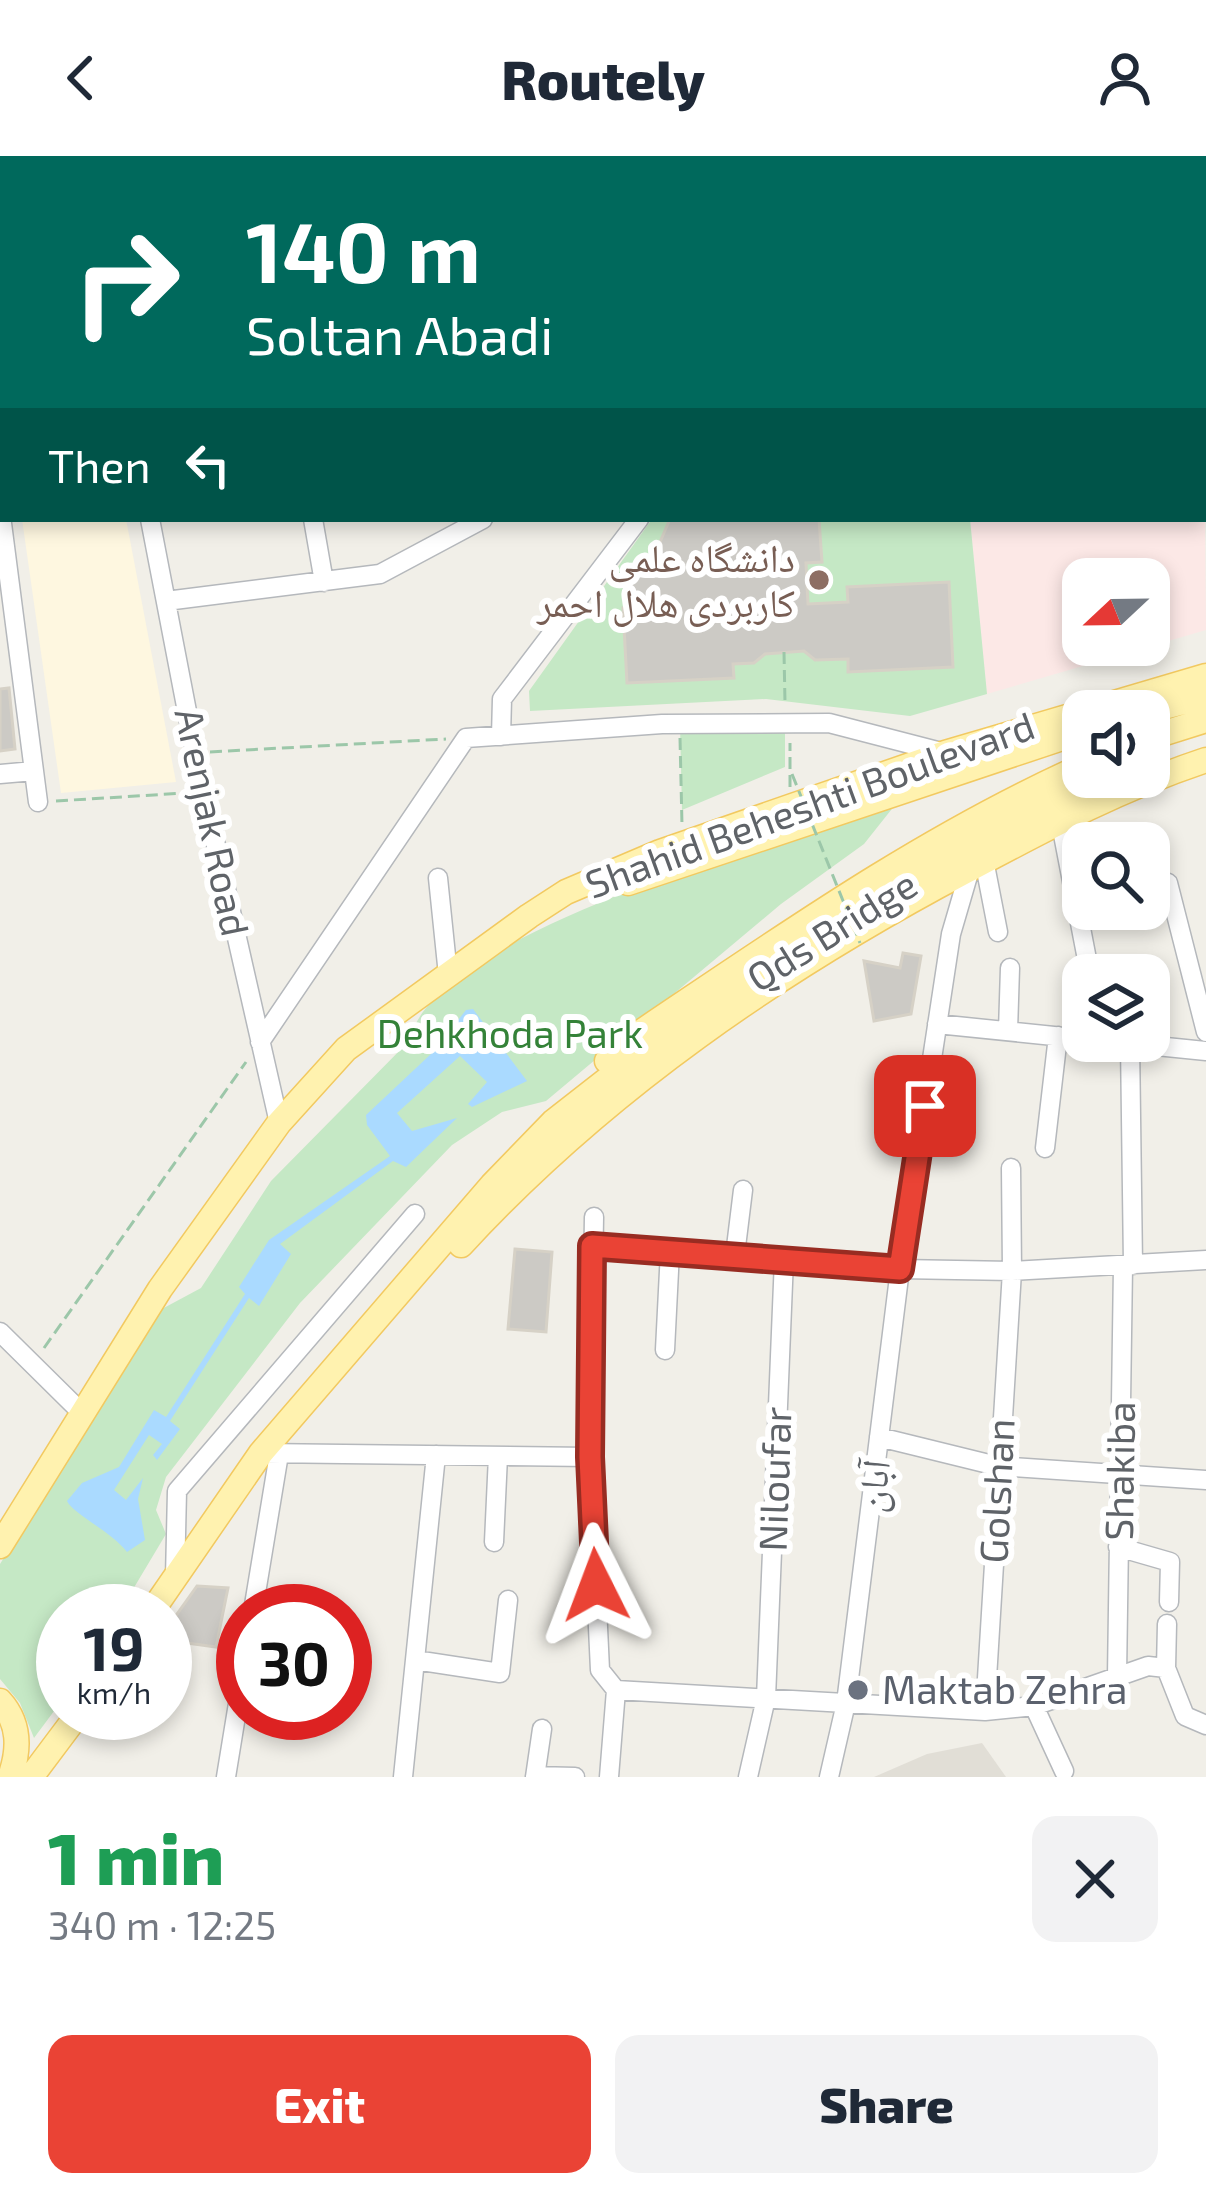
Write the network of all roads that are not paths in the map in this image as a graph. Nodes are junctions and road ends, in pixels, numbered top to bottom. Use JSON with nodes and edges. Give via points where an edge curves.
{"nodes":[{"id":1,"x":2,"y":522,"type":"edge"},
{"id":2,"x":151,"y":522,"type":"edge"},
{"id":3,"x":314,"y":522,"type":"edge"},
{"id":4,"x":477,"y":522,"type":"edge"},
{"id":5,"x":638,"y":522,"type":"edge"},
{"id":6,"x":324,"y":582,"type":"junction"},
{"id":7,"x":166,"y":601,"type":"junction"},
{"id":8,"x":1206,"y":676,"type":"edge"},
{"id":9,"x":1206,"y":696,"type":"edge"},
{"id":10,"x":1170,"y":705,"type":"edge"},
{"id":11,"x":1206,"y":720,"type":"edge"},
{"id":12,"x":500,"y":736,"type":"junction"},
{"id":13,"x":1062,"y":738,"type":"edge"},
{"id":14,"x":1170,"y":741,"type":"edge"},
{"id":15,"x":1206,"y":744,"type":"edge"},
{"id":16,"x":1170,"y":750,"type":"edge"},
{"id":17,"x":945,"y":752,"type":"junction"},
{"id":18,"x":1206,"y":760,"type":"edge"},
{"id":19,"x":34,"y":771,"type":"junction"},
{"id":20,"x":0,"y":774,"type":"edge"},
{"id":21,"x":1062,"y":775,"type":"edge"},
{"id":22,"x":1067,"y":798,"type":"edge"},
{"id":23,"x":38,"y":802,"type":"road end"},
{"id":24,"x":1060,"y":819,"type":"junction"},
{"id":25,"x":977,"y":865,"type":"junction"},
{"id":26,"x":437,"y":878,"type":"dead end"},
{"id":27,"x":1170,"y":891,"type":"edge"},
{"id":28,"x":903,"y":902,"type":"junction"},
{"id":29,"x":530,"y":916,"type":"junction"},
{"id":30,"x":998,"y":932,"type":"dead end"},
{"id":31,"x":950,"y":934,"type":"junction"},
{"id":32,"x":1086,"y":954,"type":"edge"},
{"id":33,"x":1010,"y":968,"type":"dead end"},
{"id":34,"x":448,"y":975,"type":"junction"},
{"id":35,"x":937,"y":1024,"type":"junction"},
{"id":36,"x":1008,"y":1031,"type":"junction"},
{"id":37,"x":1206,"y":1032,"type":"edge"},
{"id":38,"x":1058,"y":1036,"type":"junction"},
{"id":39,"x":1062,"y":1036,"type":"edge"},
{"id":40,"x":260,"y":1042,"type":"junction"},
{"id":41,"x":1170,"y":1047,"type":"edge"},
{"id":42,"x":1206,"y":1051,"type":"edge"},
{"id":43,"x":1130,"y":1062,"type":"edge"},
{"id":44,"x":566,"y":1113,"type":"junction"},
{"id":45,"x":279,"y":1124,"type":"junction"},
{"id":46,"x":1045,"y":1148,"type":"dead end"},
{"id":47,"x":1012,"y":1168,"type":"dead end"},
{"id":48,"x":743,"y":1190,"type":"dead end"},
{"id":49,"x":415,"y":1214,"type":"dead end"},
{"id":50,"x":594,"y":1217,"type":"dead end"},
{"id":51,"x":592,"y":1246,"type":"junction"},
{"id":52,"x":670,"y":1252,"type":"junction"},
{"id":53,"x":735,"y":1256,"type":"junction"},
{"id":54,"x":784,"y":1259,"type":"junction"},
{"id":55,"x":1206,"y":1260,"type":"edge"},
{"id":56,"x":1128,"y":1265,"type":"junction"},
{"id":57,"x":900,"y":1269,"type":"junction"},
{"id":58,"x":1012,"y":1271,"type":"junction"},
{"id":59,"x":410,"y":1292,"type":"junction"},
{"id":60,"x":4,"y":1342,"type":"edge"},
{"id":61,"x":665,"y":1350,"type":"dead end"},
{"id":62,"x":82,"y":1412,"type":"junction"},
{"id":63,"x":879,"y":1437,"type":"junction"},
{"id":64,"x":270,"y":1454,"type":"junction"},
{"id":65,"x":436,"y":1455,"type":"junction"},
{"id":66,"x":498,"y":1456,"type":"junction"},
{"id":67,"x":590,"y":1457,"type":"junction"},
{"id":68,"x":997,"y":1466,"type":"junction"},
{"id":69,"x":1120,"y":1471,"type":"junction"},
{"id":70,"x":1206,"y":1480,"type":"edge"},
{"id":71,"x":494,"y":1542,"type":"dead end"},
{"id":72,"x":0,"y":1546,"type":"edge"},
{"id":73,"x":1118,"y":1547,"type":"junction"},
{"id":74,"x":175,"y":1578,"type":"junction"},
{"id":75,"x":171,"y":1584,"type":"edge"},
{"id":76,"x":256,"y":1584,"type":"edge"},
{"id":77,"x":508,"y":1600,"type":"dead end"},
{"id":78,"x":1169,"y":1602,"type":"dead end"},
{"id":79,"x":1167,"y":1624,"type":"dead end"},
{"id":80,"x":415,"y":1660,"type":"junction"},
{"id":81,"x":1166,"y":1668,"type":"junction"},
{"id":82,"x":1117,"y":1677,"type":"junction"},
{"id":83,"x":616,"y":1690,"type":"junction"},
{"id":84,"x":766,"y":1698,"type":"junction"},
{"id":85,"x":0,"y":1701,"type":"edge"},
{"id":86,"x":846,"y":1702,"type":"junction"},
{"id":87,"x":1034,"y":1706,"type":"junction"},
{"id":88,"x":985,"y":1711,"type":"junction"},
{"id":89,"x":1206,"y":1725,"type":"edge"},
{"id":90,"x":542,"y":1729,"type":"dead end"},
{"id":91,"x":59,"y":1740,"type":"edge"},
{"id":92,"x":232,"y":1740,"type":"edge"},
{"id":93,"x":1064,"y":1771,"type":"dead end"},
{"id":94,"x":535,"y":1776,"type":"edge"},
{"id":95,"x":10,"y":1777,"type":"edge"},
{"id":96,"x":31,"y":1777,"type":"edge"},
{"id":97,"x":226,"y":1777,"type":"edge"},
{"id":98,"x":403,"y":1777,"type":"edge"},
{"id":99,"x":575,"y":1777,"type":"edge"},
{"id":100,"x":609,"y":1777,"type":"edge"},
{"id":101,"x":748,"y":1777,"type":"edge"},
{"id":102,"x":829,"y":1777,"type":"edge"}],
"edges":[{"from":1,"to":19,"type":"street"},
{"from":2,"to":7,"type":"street","name":"Arenjak Road"},
{"from":3,"to":6,"type":"street"},
{"from":4,"to":6,"type":"street","via":[[380,574]]},
{"from":5,"to":12,"type":"street","via":[[502,699]]},
{"from":6,"to":7,"type":"street"},
{"from":7,"to":40,"type":"street","name":"Arenjak Road"},
{"from":8,"to":17,"type":"main road","name":"Shahid Beheshti Boulevard"},
{"from":9,"to":10,"type":"main road"},
{"from":11,"to":14,"type":"main road"},
{"from":12,"to":17,"type":"street","via":[[829,723]]},
{"from":12,"to":40,"type":"street","via":[[466,738]]},
{"from":13,"to":29,"type":"main road"},
{"from":15,"to":16,"type":"main road"},
{"from":17,"to":29,"type":"main road","name":"Shahid Beheshti Boulevard","via":[[682,845],[566,892]]},
{"from":18,"to":24,"type":"main road"},
{"from":19,"to":20,"type":"street"},
{"from":19,"to":23,"type":"street"},
{"from":21,"to":44,"type":"main road","name":"Qds Bridge","via":[[852,891],[632,1038],[570,1095]]},
{"from":22,"to":44,"type":"main road","name":"Qds Bridge","via":[[860,909],[649,1046]]},
{"from":24,"to":25,"type":"main road"},
{"from":24,"to":32,"type":"street"},
{"from":25,"to":28,"type":"main road"},
{"from":25,"to":30,"type":"street"},
{"from":25,"to":31,"type":"street","name":"آبان"},
{"from":26,"to":34,"type":"street"},
{"from":27,"to":37,"type":"street"},
{"from":28,"to":31,"type":"street","via":[[937,898]]},
{"from":28,"to":59,"type":"main road","via":[[658,1063],[561,1142]]},
{"from":29,"to":34,"type":"main road","name":"Shahid Beheshti Boulevard"},
{"from":31,"to":35,"type":"street","name":"آبان"},
{"from":33,"to":36,"type":"street"},
{"from":34,"to":45,"type":"main road","name":"Shahid Beheshti Boulevard","via":[[346,1048]]},
{"from":35,"to":36,"type":"street"},
{"from":35,"to":57,"type":"street","name":"آبان"},
{"from":36,"to":38,"type":"street"},
{"from":38,"to":39,"type":"street"},
{"from":38,"to":46,"type":"street"},
{"from":40,"to":45,"type":"street","name":"Arenjak Road"},
{"from":41,"to":42,"type":"street"},
{"from":43,"to":56,"type":"street","name":"Shakiba"},
{"from":44,"to":59,"type":"main road","name":"Qds Bridge","via":[[492,1185]]},
{"from":45,"to":62,"type":"main road","name":"Shahid Beheshti Boulevard"},
{"from":47,"to":58,"type":"street","name":"Golshan"},
{"from":48,"to":53,"type":"street"},
{"from":49,"to":74,"type":"street","via":[[177,1491]]},
{"from":50,"to":51,"type":"street"},
{"from":51,"to":52,"type":"street"},
{"from":51,"to":67,"type":"street"},
{"from":52,"to":53,"type":"street"},
{"from":52,"to":61,"type":"street"},
{"from":53,"to":54,"type":"street"},
{"from":54,"to":57,"type":"street"},
{"from":54,"to":84,"type":"street","name":"Niloufar"},
{"from":55,"to":56,"type":"street"},
{"from":56,"to":58,"type":"street"},
{"from":56,"to":69,"type":"street","name":"Shakiba"},
{"from":57,"to":58,"type":"street"},
{"from":57,"to":63,"type":"street","name":"آبان"},
{"from":58,"to":68,"type":"street","name":"Golshan"},
{"from":59,"to":64,"type":"main road"},
{"from":60,"to":62,"type":"street"},
{"from":62,"to":72,"type":"main road","name":"Shahid Beheshti Boulevard"},
{"from":63,"to":68,"type":"street"},
{"from":63,"to":86,"type":"street","name":"آبان"},
{"from":64,"to":65,"type":"street"},
{"from":64,"to":74,"type":"main road"},
{"from":64,"to":76,"type":"street"},
{"from":65,"to":66,"type":"street"},
{"from":65,"to":80,"type":"street"},
{"from":66,"to":67,"type":"street"},
{"from":66,"to":71,"type":"street"},
{"from":67,"to":83,"type":"street","via":[[600,1670]]},
{"from":68,"to":69,"type":"street"},
{"from":68,"to":88,"type":"street","name":"Golshan"},
{"from":69,"to":70,"type":"street"},
{"from":69,"to":73,"type":"street","name":"Shakiba"},
{"from":73,"to":78,"type":"street","via":[[1170,1562]]},
{"from":73,"to":82,"type":"street","name":"Shakiba"},
{"from":74,"to":75,"type":"main road"},
{"from":77,"to":80,"type":"street","via":[[500,1673]]},
{"from":79,"to":81,"type":"street"},
{"from":80,"to":98,"type":"street"},
{"from":81,"to":82,"type":"street"},
{"from":81,"to":89,"type":"street","via":[[1185,1716]]},
{"from":82,"to":87,"type":"street"},
{"from":83,"to":84,"type":"street"},
{"from":83,"to":100,"type":"street"},
{"from":84,"to":86,"type":"street"},
{"from":84,"to":101,"type":"street","name":"Niloufar"},
{"from":85,"to":95,"type":"main road","via":[[18,1745]]},
{"from":86,"to":88,"type":"street"},
{"from":86,"to":102,"type":"street","name":"آبان"},
{"from":87,"to":88,"type":"street"},
{"from":87,"to":93,"type":"street"},
{"from":90,"to":94,"type":"street"},
{"from":91,"to":96,"type":"main road"},
{"from":92,"to":97,"type":"street"},
{"from":94,"to":99,"type":"street"}]}
